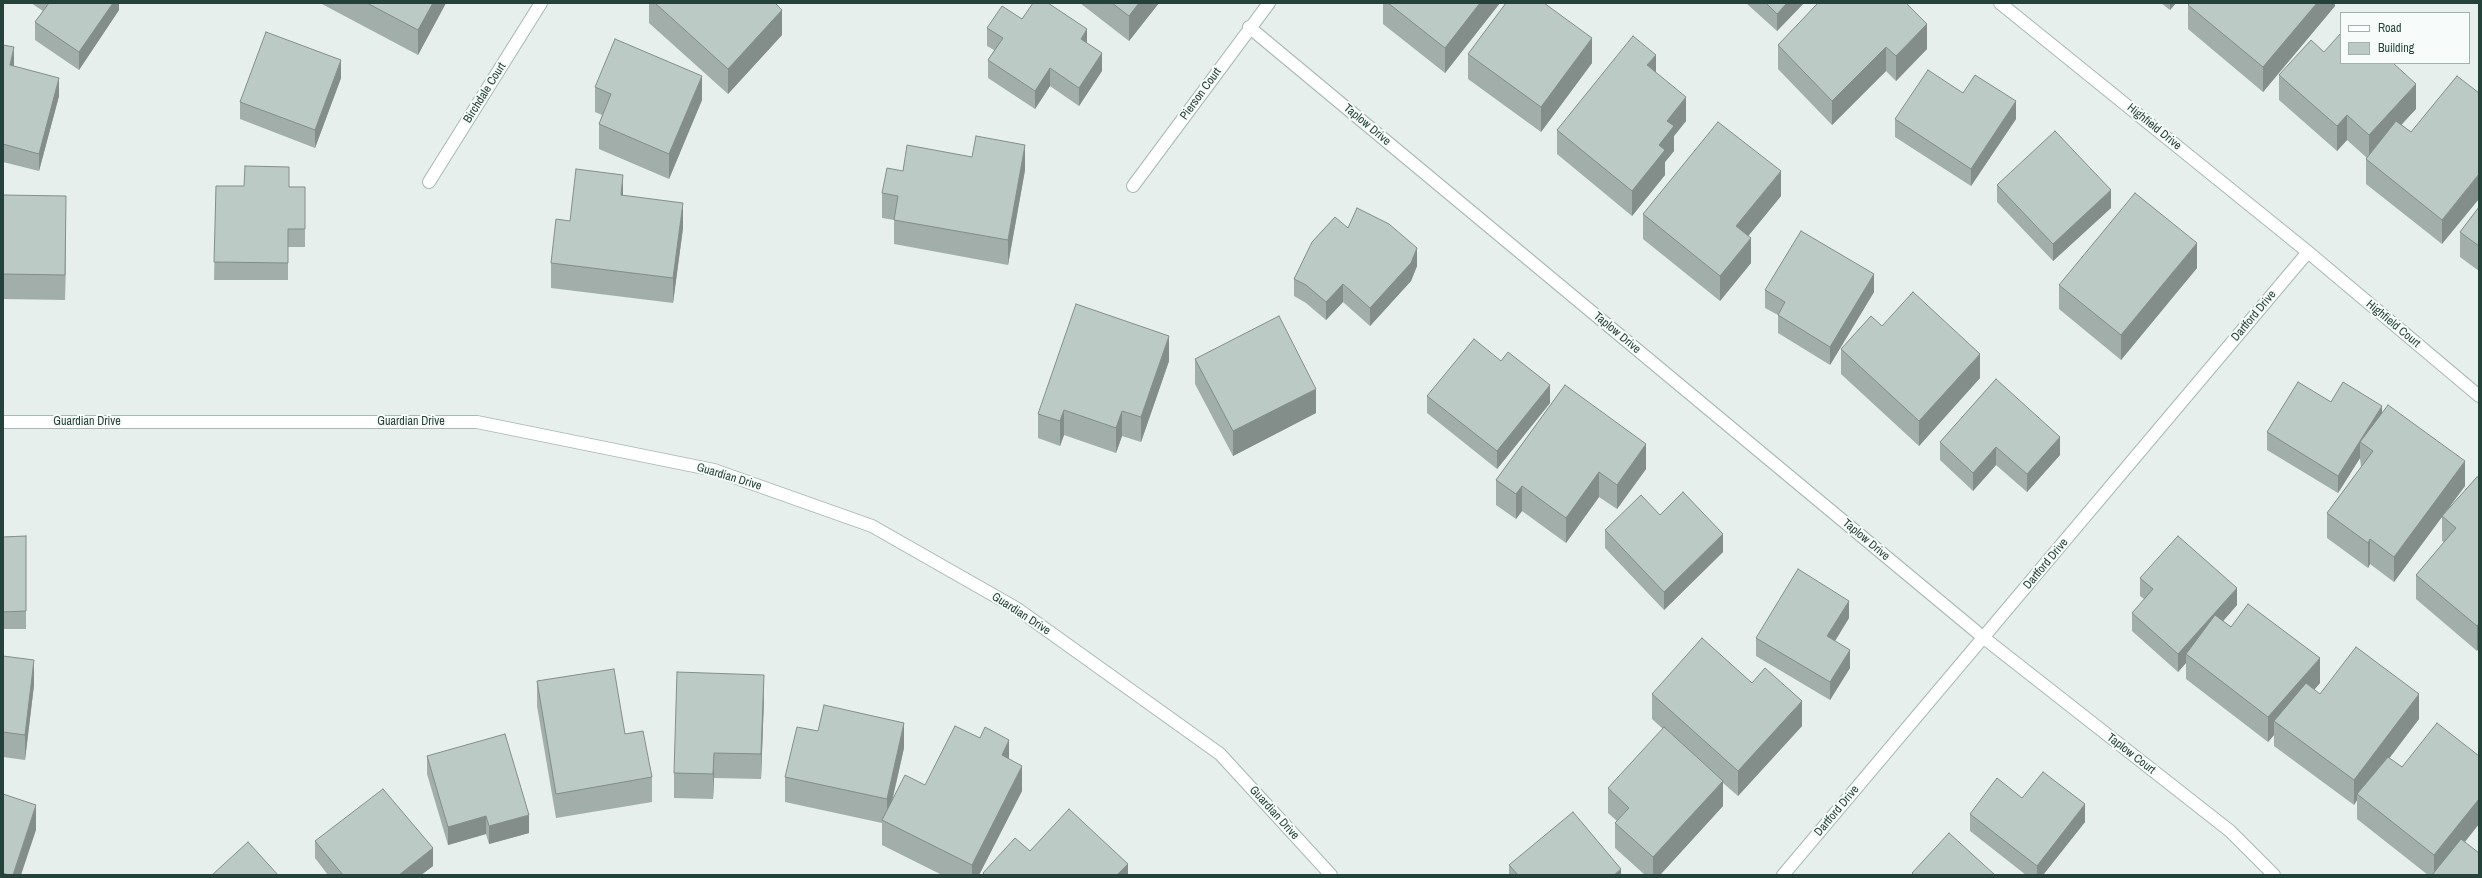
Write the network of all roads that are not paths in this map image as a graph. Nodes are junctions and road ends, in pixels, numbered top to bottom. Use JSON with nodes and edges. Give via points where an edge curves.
{"nodes":[{"id":1,"x":541,"y":3,"type":"edge"},
{"id":2,"x":1269,"y":3,"type":"edge"},
{"id":3,"x":2000,"y":3,"type":"edge"},
{"id":4,"x":1250,"y":27,"type":"junction"},
{"id":5,"x":429,"y":182,"type":"dead end"},
{"id":6,"x":1133,"y":186,"type":"dead end"},
{"id":7,"x":2308,"y":252,"type":"junction"},
{"id":8,"x":2479,"y":396,"type":"edge"},
{"id":9,"x":3,"y":422,"type":"edge"},
{"id":10,"x":1984,"y":638,"type":"junction"},
{"id":11,"x":1330,"y":875,"type":"edge"},
{"id":12,"x":1783,"y":875,"type":"edge"},
{"id":13,"x":2274,"y":875,"type":"edge"}],
"edges":[{"from":1,"to":5,"type":"street","name":"Birchdale Court"},
{"from":2,"to":4,"type":"street","name":"Pierson Court"},
{"from":3,"to":7,"type":"street","name":"Highfield Drive"},
{"from":4,"to":6,"type":"street","name":"Pierson Court"},
{"from":4,"to":10,"type":"street","name":"Taplow Drive"},
{"from":7,"to":8,"type":"street","name":"Highfield Court"},
{"from":7,"to":10,"type":"street","name":"Dartford Drive"},
{"from":9,"to":11,"type":"street","name":"Guardian Drive","via":[[477,422],[714,470],[872,526],[1016,608],[1220,754]]},
{"from":10,"to":12,"type":"street","name":"Dartford Drive"},
{"from":10,"to":13,"type":"street","name":"Taplow Court","via":[[2230,831]]}]}
